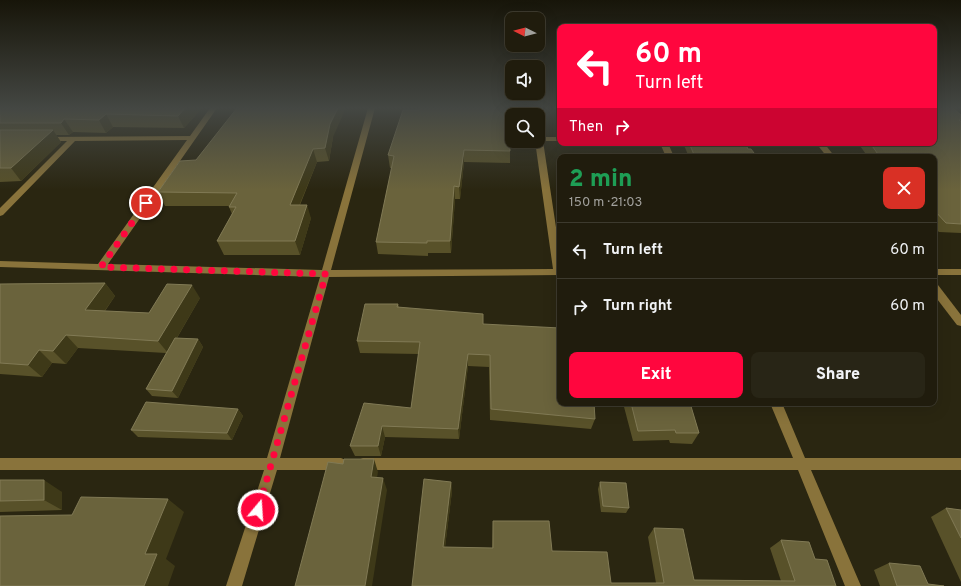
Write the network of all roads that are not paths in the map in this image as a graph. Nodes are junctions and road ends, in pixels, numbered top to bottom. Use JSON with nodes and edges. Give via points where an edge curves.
{"nodes":[{"id":1,"x":194,"y":135,"type":"edge"},
{"id":2,"x":364,"y":135,"type":"edge"},
{"id":3,"x":545,"y":137,"type":"edge"},
{"id":4,"x":192,"y":138,"type":"junction"},
{"id":5,"x":36,"y":139,"type":"edge"},
{"id":6,"x":73,"y":139,"type":"junction"},
{"id":7,"x":557,"y":139,"type":"edge"},
{"id":8,"x":822,"y":146,"type":"edge"},
{"id":9,"x":540,"y":148,"type":"edge"},
{"id":10,"x":829,"y":154,"type":"edge"},
{"id":11,"x":0,"y":213,"type":"edge"},
{"id":12,"x":557,"y":259,"type":"edge"},
{"id":13,"x":0,"y":264,"type":"edge"},
{"id":14,"x":101,"y":267,"type":"junction"},
{"id":15,"x":557,"y":272,"type":"edge"},
{"id":16,"x":937,"y":272,"type":"edge"},
{"id":17,"x":961,"y":272,"type":"edge"},
{"id":18,"x":326,"y":274,"type":"junction"},
{"id":19,"x":937,"y":292,"type":"edge"},
{"id":20,"x":961,"y":322,"type":"edge"},
{"id":21,"x":777,"y":406,"type":"edge"},
{"id":22,"x":0,"y":464,"type":"edge"},
{"id":23,"x":272,"y":464,"type":"junction"},
{"id":24,"x":802,"y":464,"type":"junction"},
{"id":25,"x":961,"y":464,"type":"edge"},
{"id":26,"x":234,"y":586,"type":"edge"},
{"id":27,"x":853,"y":586,"type":"edge"}],
"edges":[{"from":1,"to":4,"type":"street"},
{"from":2,"to":18,"type":"street"},
{"from":3,"to":7,"type":"street"},
{"from":4,"to":6,"type":"street"},
{"from":4,"to":14,"type":"street"},
{"from":5,"to":6,"type":"street"},
{"from":6,"to":11,"type":"street"},
{"from":8,"to":10,"type":"street"},
{"from":9,"to":12,"type":"street"},
{"from":13,"to":14,"type":"street"},
{"from":14,"to":18,"type":"street"},
{"from":15,"to":18,"type":"street"},
{"from":16,"to":17,"type":"street"},
{"from":18,"to":23,"type":"street"},
{"from":19,"to":20,"type":"street"},
{"from":21,"to":24,"type":"street"},
{"from":22,"to":23,"type":"street"},
{"from":23,"to":24,"type":"street"},
{"from":23,"to":26,"type":"street"},
{"from":24,"to":25,"type":"street"},
{"from":24,"to":27,"type":"street"}]}
